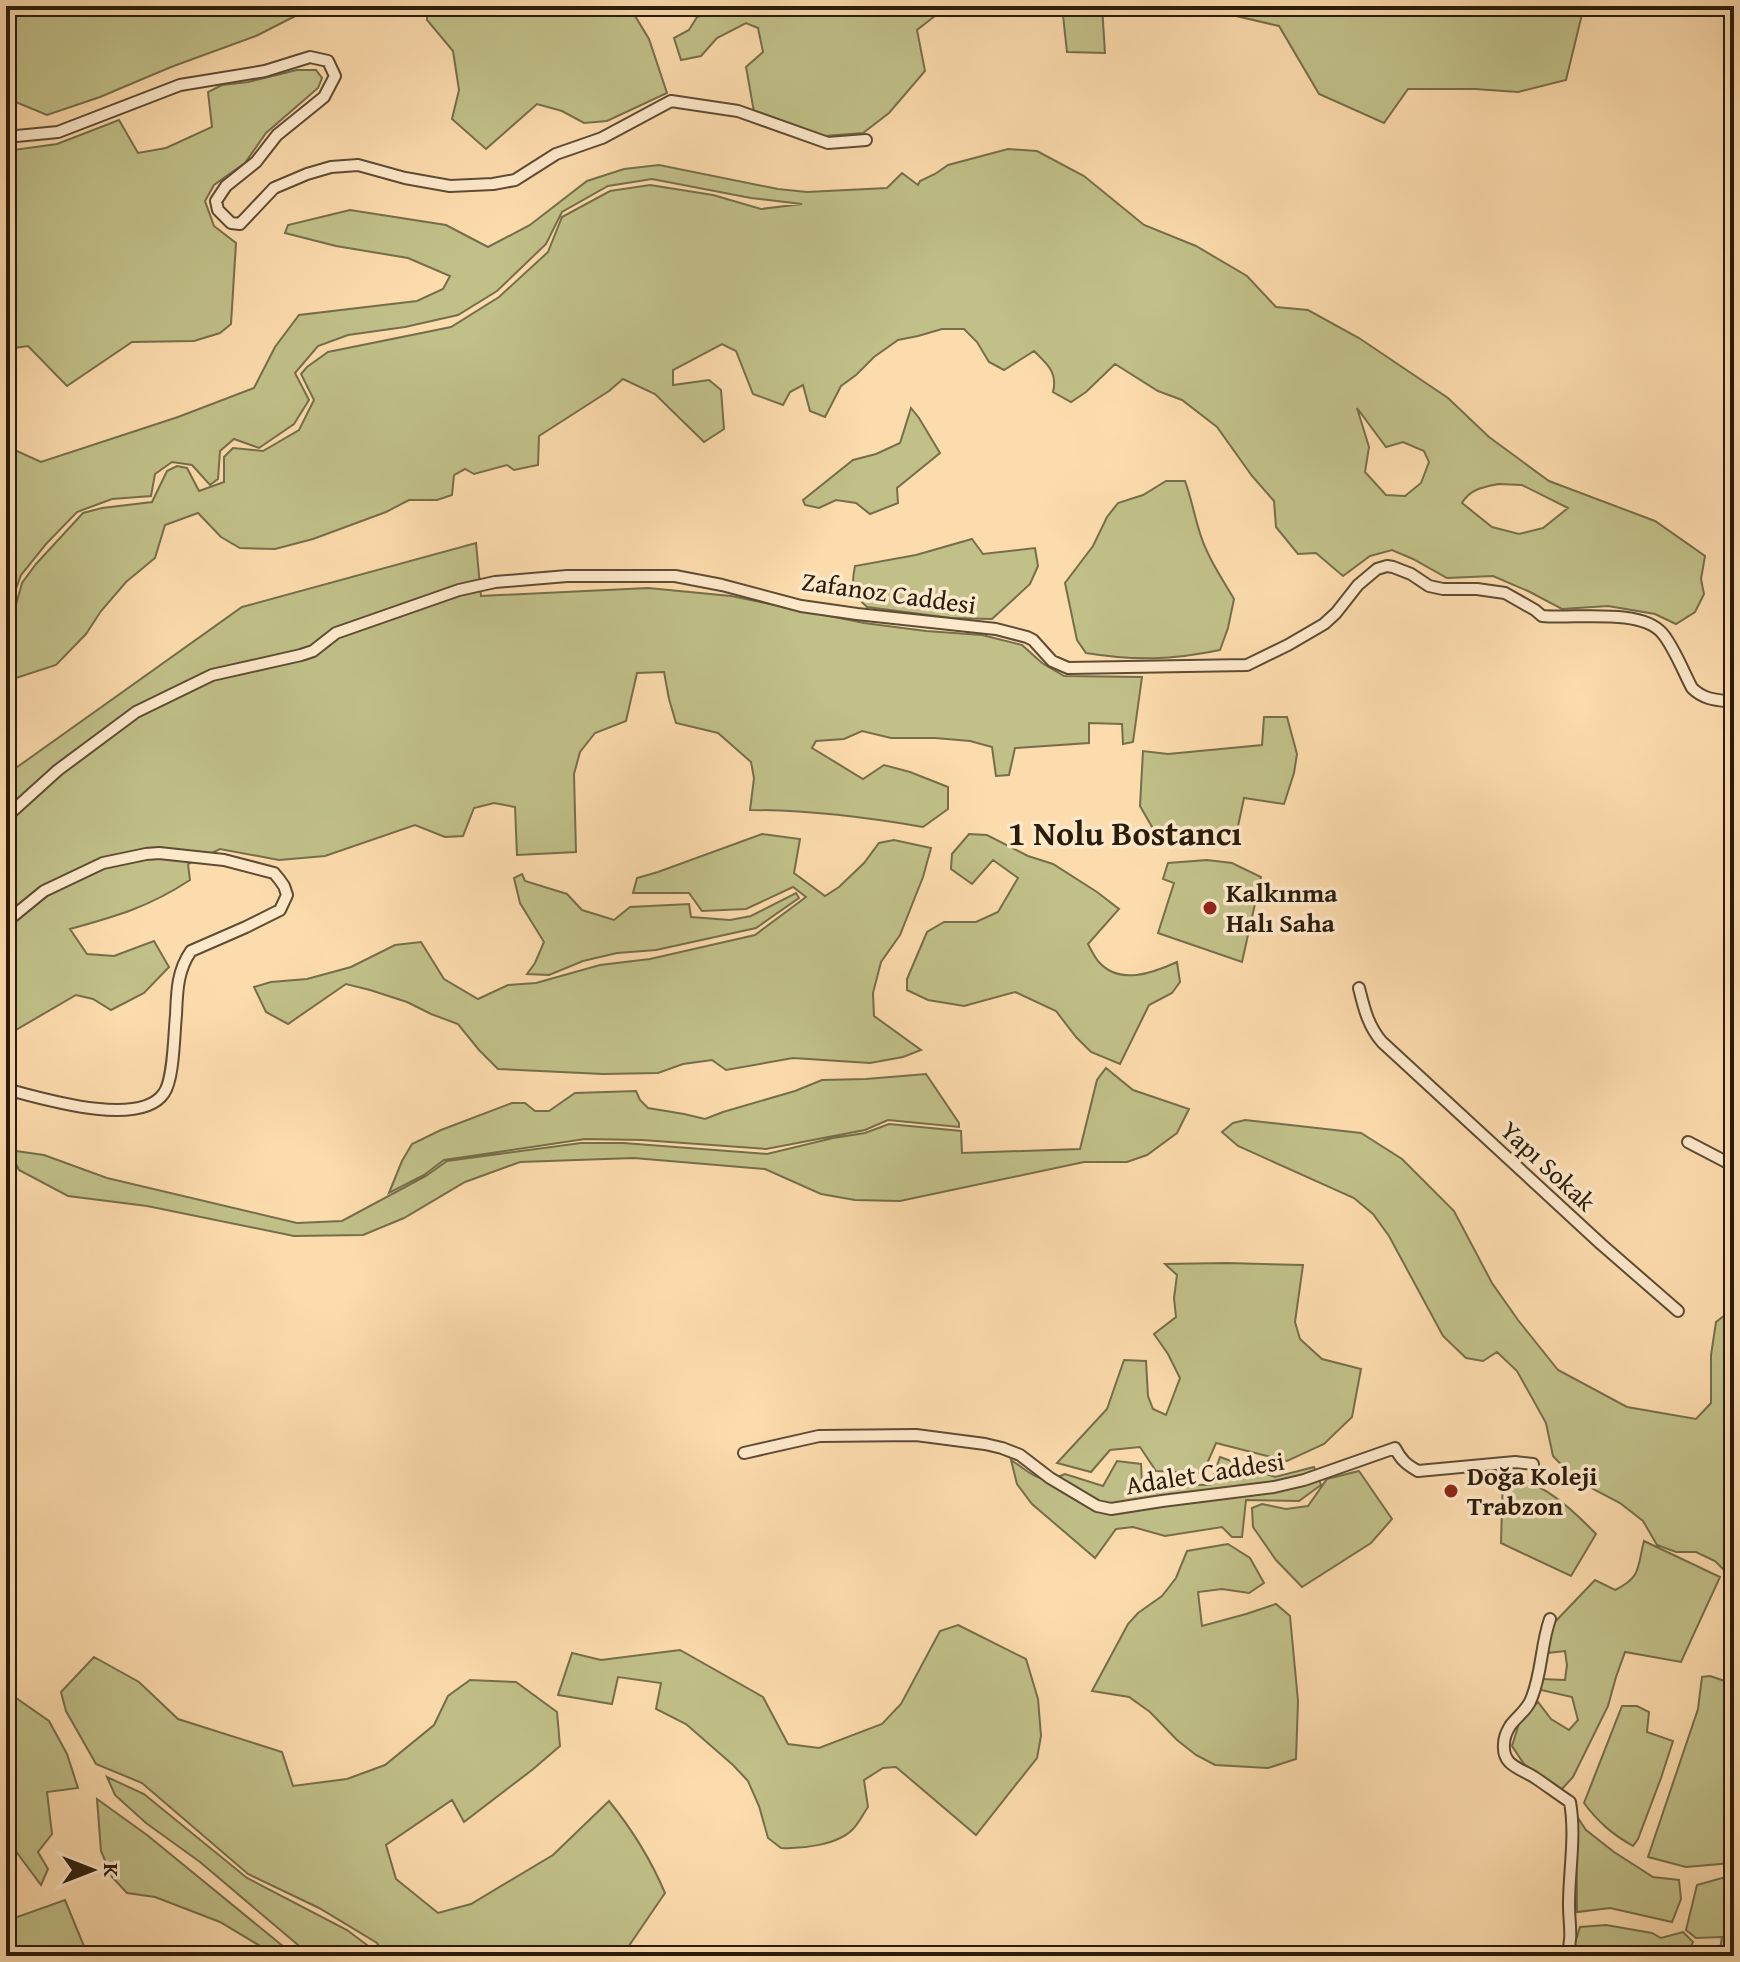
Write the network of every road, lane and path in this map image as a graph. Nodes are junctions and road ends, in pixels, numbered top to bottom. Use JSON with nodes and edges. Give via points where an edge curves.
{"nodes":[{"id":1,"x":6,"y":137,"type":"edge"},
{"id":2,"x":866,"y":140,"type":"dead end"},
{"id":3,"x":1734,"y":702,"type":"edge"},
{"id":4,"x":6,"y":817,"type":"edge"},
{"id":5,"x":6,"y":922,"type":"edge"},
{"id":6,"x":1359,"y":988,"type":"dead end"},
{"id":7,"x":6,"y":1089,"type":"edge"},
{"id":8,"x":1688,"y":1142,"type":"dead end"},
{"id":9,"x":1734,"y":1166,"type":"edge"},
{"id":10,"x":1678,"y":1311,"type":"dead end"},
{"id":11,"x":744,"y":1453,"type":"dead end"},
{"id":12,"x":1533,"y":1464,"type":"dead end"},
{"id":13,"x":1550,"y":1619,"type":"dead end"},
{"id":14,"x":1567,"y":1956,"type":"edge"}],
"edges":[{"from":1,"to":2,"type":"street","via":[[58,132],[180,85],[265,71],[310,57],[328,61],[335,76],[324,97],[277,135],[216,201],[231,223],[240,224],[274,188],[331,167],[358,165],[450,186],[515,180],[556,154],[602,138],[671,101],[738,111],[828,143]]},
{"from":3,"to":4,"type":"street","name":"Zafanoz Caddesi","via":[[1698,694],[1663,634],[1645,621],[1542,616],[1505,593],[1429,586],[1387,566],[1368,576],[1324,624],[1247,665],[1149,668],[1068,668],[1052,661],[1033,640],[996,629],[801,606],[675,576],[567,576],[459,590],[336,633],[313,651],[212,675],[136,712]]},
{"from":5,"to":7,"type":"street","via":[[44,891],[103,863],[146,854],[224,860],[274,873],[287,895],[280,910],[187,957],[178,977],[167,1087],[156,1101],[107,1110]]},
{"from":6,"to":10,"type":"street","name":"Yapı Sokak","via":[[1375,1034]]},
{"from":8,"to":9,"type":"street"},
{"from":11,"to":12,"type":"street","name":"Adalet Caddesi","via":[[833,1436],[916,1435],[985,1444],[1020,1455],[1097,1506],[1111,1509],[1274,1487],[1395,1448],[1418,1471]]},
{"from":13,"to":14,"type":"street","via":[[1534,1694],[1509,1727],[1504,1749],[1513,1766],[1570,1802]]}]}
